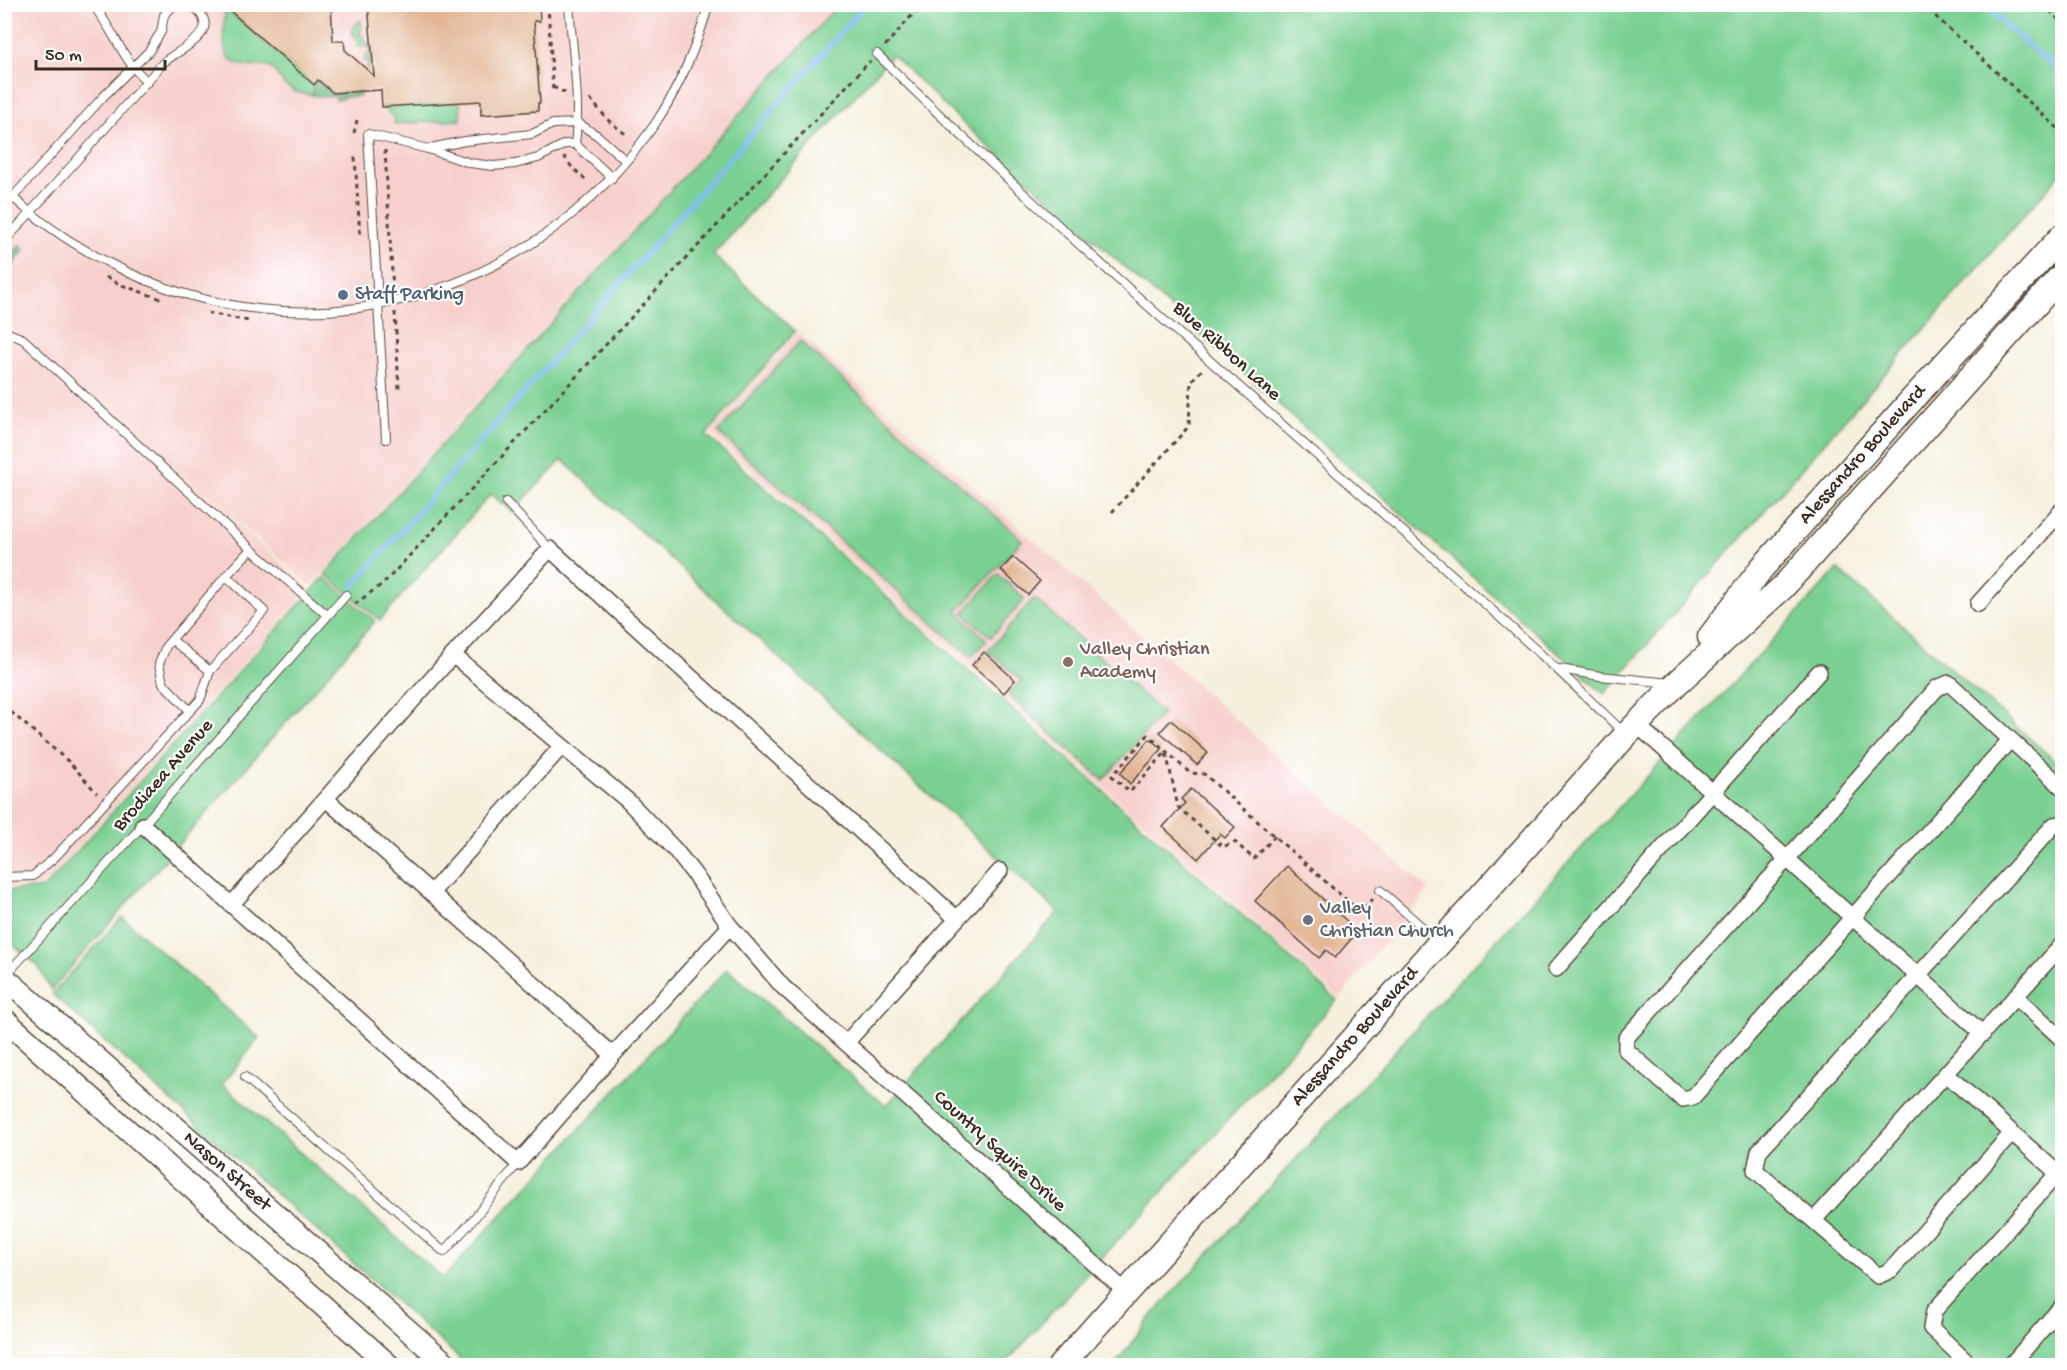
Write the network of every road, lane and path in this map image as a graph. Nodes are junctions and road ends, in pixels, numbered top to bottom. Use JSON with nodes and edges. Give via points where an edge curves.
{"nodes":[{"id":1,"x":92,"y":4,"type":"edge"},
{"id":2,"x":175,"y":4,"type":"edge"},
{"id":3,"x":190,"y":4,"type":"edge"},
{"id":4,"x":548,"y":4,"type":"edge"},
{"id":5,"x":569,"y":4,"type":"edge"},
{"id":6,"x":649,"y":4,"type":"edge"},
{"id":7,"x":661,"y":4,"type":"edge"},
{"id":8,"x":709,"y":4,"type":"edge"},
{"id":9,"x":922,"y":4,"type":"edge"},
{"id":10,"x":1922,"y":4,"type":"edge"},
{"id":11,"x":2043,"y":4,"type":"edge"},
{"id":12,"x":2062,"y":23,"type":"edge"},
{"id":13,"x":877,"y":54,"type":"junction"},
{"id":14,"x":131,"y":67,"type":"junction"},
{"id":15,"x":148,"y":82,"type":"junction"},
{"id":16,"x":577,"y":98,"type":"junction"},
{"id":17,"x":578,"y":123,"type":"junction"},
{"id":18,"x":2062,"y":132,"type":"edge"},
{"id":19,"x":385,"y":140,"type":"junction"},
{"id":20,"x":575,"y":144,"type":"junction"},
{"id":21,"x":639,"y":145,"type":"junction"},
{"id":22,"x":428,"y":149,"type":"junction"},
{"id":23,"x":626,"y":161,"type":"junction"},
{"id":24,"x":612,"y":178,"type":"junction"},
{"id":25,"x":4,"y":189,"type":"edge"},
{"id":26,"x":13,"y":197,"type":"junction"},
{"id":27,"x":4,"y":207,"type":"edge"},
{"id":28,"x":31,"y":213,"type":"junction"},
{"id":29,"x":2062,"y":236,"type":"edge"},
{"id":30,"x":4,"y":242,"type":"edge"},
{"id":31,"x":2062,"y":275,"type":"edge"},
{"id":32,"x":394,"y":303,"type":"junction"},
{"id":33,"x":378,"y":304,"type":"junction"},
{"id":34,"x":4,"y":334,"type":"edge"},
{"id":35,"x":1211,"y":361,"type":"junction"},
{"id":36,"x":399,"y":391,"type":"dead end"},
{"id":37,"x":386,"y":439,"type":"dead end"},
{"id":38,"x":506,"y":502,"type":"dead end"},
{"id":39,"x":2062,"y":510,"type":"edge"},
{"id":40,"x":1112,"y":512,"type":"dead end"},
{"id":41,"x":251,"y":549,"type":"junction"},
{"id":42,"x":550,"y":549,"type":"junction"},
{"id":43,"x":226,"y":576,"type":"junction"},
{"id":44,"x":346,"y":595,"type":"dead end"},
{"id":45,"x":1978,"y":603,"type":"dead end"},
{"id":46,"x":327,"y":615,"type":"junction"},
{"id":47,"x":172,"y":640,"type":"junction"},
{"id":48,"x":453,"y":655,"type":"junction"},
{"id":49,"x":1559,"y":669,"type":"junction"},
{"id":50,"x":210,"y":670,"type":"junction"},
{"id":51,"x":1819,"y":672,"type":"dead end"},
{"id":52,"x":1676,"y":684,"type":"junction"},
{"id":53,"x":4,"y":706,"type":"edge"},
{"id":54,"x":190,"y":711,"type":"junction"},
{"id":55,"x":1631,"y":730,"type":"junction"},
{"id":56,"x":2010,"y":740,"type":"junction"},
{"id":57,"x":562,"y":746,"type":"junction"},
{"id":58,"x":1166,"y":752,"type":"junction"},
{"id":59,"x":2062,"y":787,"type":"edge"},
{"id":60,"x":1711,"y":792,"type":"junction"},
{"id":61,"x":326,"y":799,"type":"junction"},
{"id":62,"x":106,"y":802,"type":"junction"},
{"id":63,"x":2062,"y":824,"type":"edge"},
{"id":64,"x":143,"y":825,"type":"junction"},
{"id":65,"x":1275,"y":836,"type":"junction"},
{"id":66,"x":1787,"y":860,"type":"junction"},
{"id":67,"x":1000,"y":872,"type":"dead end"},
{"id":68,"x":4,"y":877,"type":"edge"},
{"id":69,"x":1380,"y":890,"type":"joint"},
{"id":70,"x":431,"y":893,"type":"junction"},
{"id":71,"x":232,"y":904,"type":"junction"},
{"id":72,"x":1854,"y":918,"type":"junction"},
{"id":73,"x":957,"y":919,"type":"junction"},
{"id":74,"x":730,"y":926,"type":"junction"},
{"id":75,"x":1439,"y":942,"type":"junction"},
{"id":76,"x":2062,"y":945,"type":"edge"},
{"id":77,"x":1556,"y":969,"type":"dead end"},
{"id":78,"x":1918,"y":976,"type":"junction"},
{"id":79,"x":5,"y":977,"type":"edge"},
{"id":80,"x":2016,"y":997,"type":"junction"},
{"id":81,"x":4,"y":1020,"type":"edge"},
{"id":82,"x":1983,"y":1034,"type":"junction"},
{"id":83,"x":2062,"y":1039,"type":"edge"},
{"id":84,"x":846,"y":1043,"type":"junction"},
{"id":85,"x":613,"y":1055,"type":"junction"},
{"id":86,"x":1946,"y":1074,"type":"junction"},
{"id":87,"x":245,"y":1077,"type":"dead end"},
{"id":88,"x":2012,"y":1133,"type":"junction"},
{"id":89,"x":518,"y":1163,"type":"junction"},
{"id":90,"x":2060,"y":1175,"type":"edge"},
{"id":91,"x":1814,"y":1221,"type":"junction"},
{"id":92,"x":1125,"y":1291,"type":"junction"},
{"id":93,"x":2062,"y":1306,"type":"edge"},
{"id":94,"x":2015,"y":1364,"type":"edge"},
{"id":95,"x":390,"y":1365,"type":"edge"},
{"id":96,"x":449,"y":1365,"type":"edge"},
{"id":97,"x":1060,"y":1365,"type":"edge"},
{"id":98,"x":1971,"y":1365,"type":"edge"}],
"edges":[{"from":1,"to":14,"type":"lane"},
{"from":2,"to":14,"type":"lane","via":[[164,15],[161,32],[149,51]]},
{"from":3,"to":15,"type":"lane","via":[[203,19],[202,32],[195,43],[164,62]]},
{"from":4,"to":16,"type":"path","via":[[553,90]]},
{"from":5,"to":16,"type":"lane"},
{"from":6,"to":7,"type":"path"},
{"from":8,"to":21,"type":"lane","via":[[692,54],[656,122]]},
{"from":9,"to":13,"type":"path"},
{"from":10,"to":18,"type":"path"},
{"from":11,"to":12,"type":"path"},
{"from":13,"to":35,"type":"lane","name":"Blue Ribbon Lane","via":[[949,125]]},
{"from":13,"to":46,"type":"path","via":[[385,582],[359,603]]},
{"from":14,"to":15,"type":"lane"},
{"from":14,"to":26,"type":"lane"},
{"from":15,"to":28,"type":"lane"},
{"from":16,"to":17,"type":"lane"},
{"from":16,"to":21,"type":"path","via":[[590,99],[610,122]]},
{"from":17,"to":20,"type":"lane"},
{"from":17,"to":22,"type":"lane","via":[[553,124],[532,134]]},
{"from":17,"to":23,"type":"lane"},
{"from":19,"to":22,"type":"lane"},
{"from":19,"to":32,"type":"path"},
{"from":19,"to":33,"type":"lane","via":[[368,134]]},
{"from":20,"to":22,"type":"lane","via":[[565,144],[538,158],[494,166],[470,163]]},
{"from":20,"to":24,"type":"lane"},
{"from":21,"to":23,"type":"lane"},
{"from":23,"to":24,"type":"lane"},
{"from":24,"to":32,"type":"lane","via":[[557,228],[502,262]]},
{"from":25,"to":26,"type":"lane"},
{"from":26,"to":27,"type":"lane"},
{"from":26,"to":28,"type":"lane"},
{"from":28,"to":30,"type":"lane"},
{"from":28,"to":33,"type":"lane","via":[[62,237],[100,258],[142,280],[182,294],[260,310],[301,312]]},
{"from":29,"to":52,"type":"main road","name":"Alessandro Boulevard","via":[[1761,570]]},
{"from":31,"to":52,"type":"main road","name":"Alessandro Boulevard","via":[[1783,587]]},
{"from":32,"to":33,"type":"lane"},
{"from":32,"to":36,"type":"path"},
{"from":33,"to":37,"type":"lane"},
{"from":34,"to":41,"type":"lane","via":[[23,339]]},
{"from":35,"to":40,"type":"path","via":[[1191,381],[1190,426]]},
{"from":35,"to":49,"type":"lane","name":"Blue Ribbon Lane"},
{"from":38,"to":42,"type":"lane"},
{"from":39,"to":45,"type":"street"},
{"from":41,"to":43,"type":"lane"},
{"from":41,"to":46,"type":"lane"},
{"from":42,"to":48,"type":"street"},
{"from":42,"to":73,"type":"street"},
{"from":43,"to":47,"type":"lane"},
{"from":43,"to":50,"type":"lane","via":[[264,611]]},
{"from":44,"to":46,"type":"lane","name":"Brodiaea Avenue"},
{"from":46,"to":64,"type":"lane","name":"Brodiaea Avenue"},
{"from":47,"to":50,"type":"lane"},
{"from":47,"to":54,"type":"lane","via":[[159,664],[163,683]]},
{"from":48,"to":57,"type":"street","name":"Country Squire Drive"},
{"from":48,"to":61,"type":"street"},
{"from":49,"to":52,"type":"lane"},
{"from":49,"to":55,"type":"lane","name":"Blue Ribbon Lane"},
{"from":50,"to":54,"type":"lane","via":[[200,700]]},
{"from":51,"to":60,"type":"street"},
{"from":52,"to":55,"type":"main road","name":"Alessandro Boulevard"},
{"from":53,"to":62,"type":"path","via":[[70,763]]},
{"from":54,"to":62,"type":"lane"},
{"from":55,"to":60,"type":"street"},
{"from":55,"to":75,"type":"main road","name":"Alessandro Boulevard"},
{"from":56,"to":59,"type":"street"},
{"from":56,"to":66,"type":"street","via":[[1949,683],[1937,688]]},
{"from":56,"to":72,"type":"street"},
{"from":57,"to":70,"type":"street"},
{"from":57,"to":74,"type":"street","name":"Country Squire Drive","via":[[628,801],[676,851]]},
{"from":58,"to":58,"type":"path","via":[[1130,792],[1112,776],[1148,735]]},
{"from":58,"to":65,"type":"path","via":[[1190,773],[1204,774]]},
{"from":58,"to":65,"type":"path","via":[[1178,807],[1222,847],[1235,842],[1254,859]]},
{"from":60,"to":66,"type":"street"},
{"from":60,"to":77,"type":"street"},
{"from":61,"to":70,"type":"street"},
{"from":61,"to":71,"type":"street"},
{"from":62,"to":68,"type":"lane","via":[[33,876]]},
{"from":63,"to":78,"type":"street","via":[[2054,825]]},
{"from":64,"to":71,"type":"street"},
{"from":64,"to":79,"type":"lane","name":"Brodiaea Avenue"},
{"from":65,"to":69,"type":"path","via":[[1360,912]]},
{"from":66,"to":72,"type":"street"},
{"from":66,"to":72,"type":"street","via":[[1626,1038],[1626,1050],[1682,1099],[1694,1097]]},
{"from":67,"to":73,"type":"street"},
{"from":69,"to":75,"type":"lane"},
{"from":70,"to":85,"type":"street"},
{"from":71,"to":89,"type":"street"},
{"from":72,"to":78,"type":"street"},
{"from":73,"to":84,"type":"street"},
{"from":74,"to":84,"type":"street","name":"Country Squire Drive","via":[[783,987]]},
{"from":74,"to":85,"type":"street"},
{"from":75,"to":92,"type":"main road","name":"Alessandro Boulevard"},
{"from":76,"to":80,"type":"street"},
{"from":78,"to":82,"type":"street"},
{"from":78,"to":91,"type":"street","via":[[1759,1151],[1755,1170]]},
{"from":79,"to":96,"type":"main road","name":"Nason Street"},
{"from":80,"to":82,"type":"street"},
{"from":80,"to":83,"type":"street"},
{"from":81,"to":95,"type":"main road","name":"Nason Street"},
{"from":82,"to":86,"type":"street"},
{"from":84,"to":92,"type":"street","name":"Country Squire Drive"},
{"from":85,"to":89,"type":"street"},
{"from":86,"to":88,"type":"street"},
{"from":86,"to":91,"type":"street"},
{"from":87,"to":89,"type":"lane","via":[[444,1252]]},
{"from":88,"to":90,"type":"street"},
{"from":88,"to":91,"type":"street","via":[[1891,1270],[1878,1276]]},
{"from":90,"to":98,"type":"street","via":[[1934,1311],[1931,1328]]},
{"from":92,"to":97,"type":"main road","name":"Alessandro Boulevard"},
{"from":93,"to":94,"type":"street"}]}
